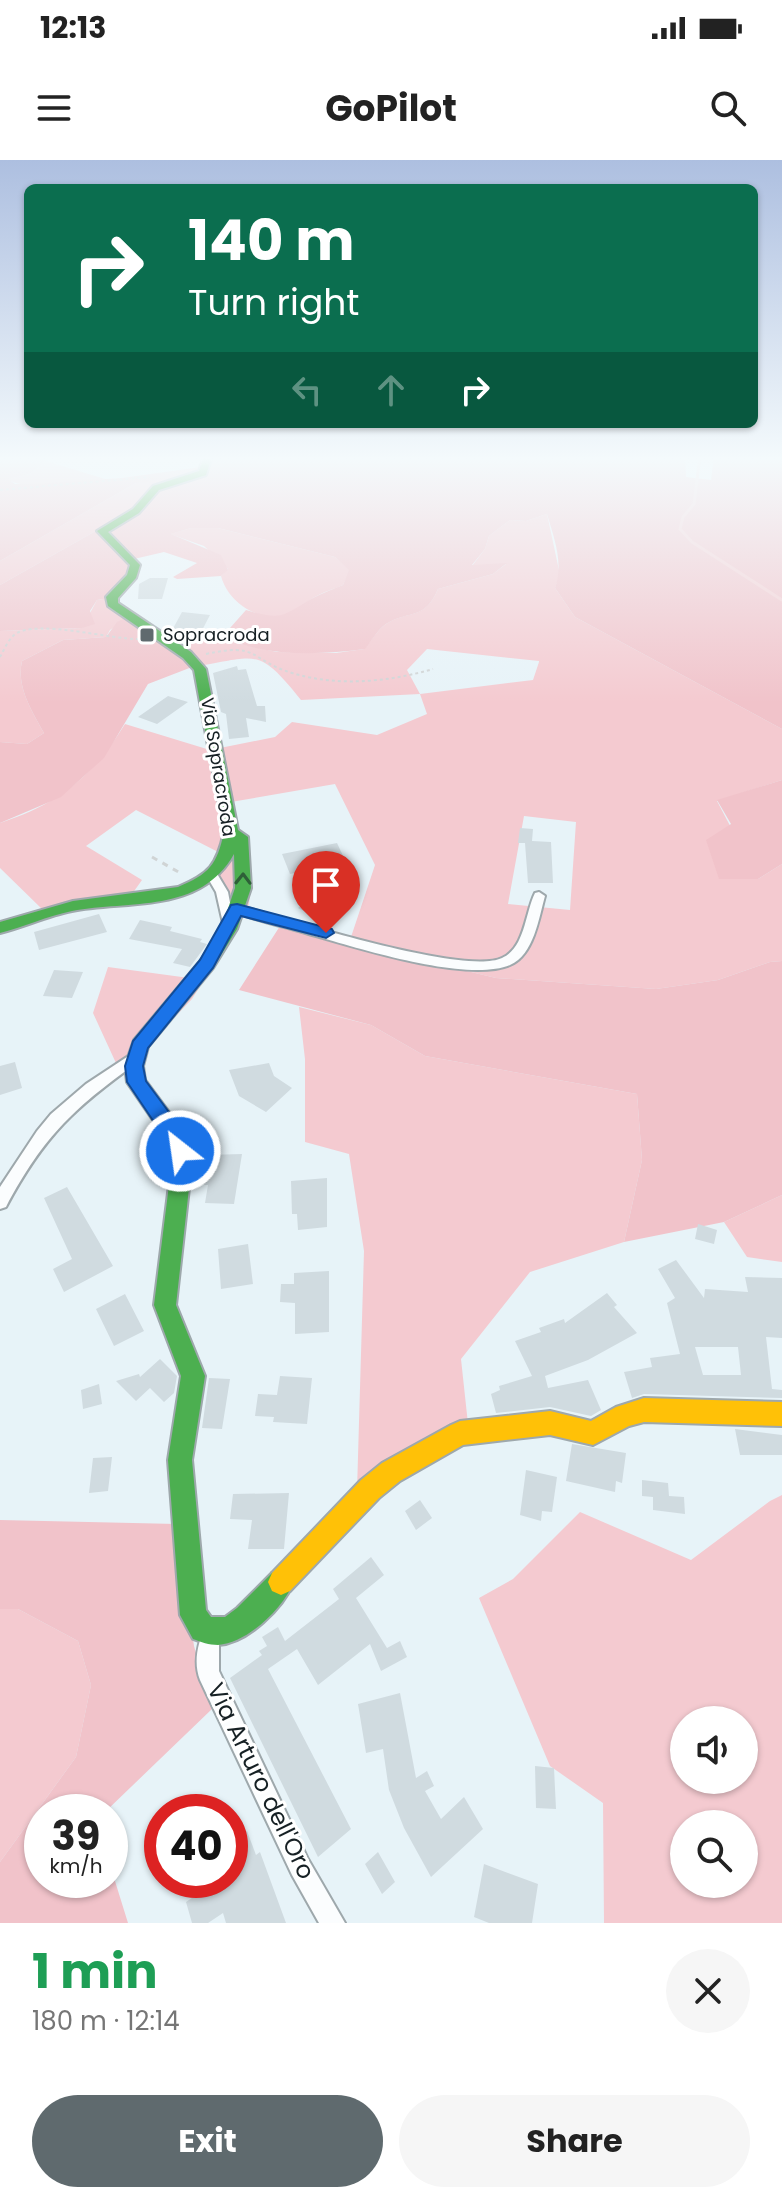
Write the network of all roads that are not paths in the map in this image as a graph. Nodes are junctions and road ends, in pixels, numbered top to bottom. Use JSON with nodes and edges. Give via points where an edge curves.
{"nodes":[{"id":1,"x":109,"y":538,"type":"edge"},
{"id":2,"x":231,"y":832,"type":"junction"},
{"id":3,"x":205,"y":879,"type":"junction"},
{"id":4,"x":539,"y":896,"type":"dead end"},
{"id":5,"x":237,"y":909,"type":"junction"},
{"id":6,"x":0,"y":928,"type":"edge"},
{"id":7,"x":229,"y":929,"type":"junction"},
{"id":8,"x":136,"y":1056,"type":"junction"},
{"id":9,"x":0,"y":1202,"type":"edge"},
{"id":10,"x":782,"y":1414,"type":"edge"},
{"id":11,"x":212,"y":1634,"type":"junction"},
{"id":12,"x":333,"y":1923,"type":"edge"}],
"edges":[{"from":1,"to":2,"type":"street","name":"Via Sopracroda","via":[[135,565],[112,604],[190,658],[203,675]]},
{"from":2,"to":3,"type":"street","name":"Via Sopracroda","via":[[227,859]]},
{"from":5,"to":2,"type":"street","one_way":true,"via":[[243,888],[242,844]]},
{"from":3,"to":6,"type":"street","via":[[174,893],[84,903]]},
{"from":3,"to":7,"type":"street","via":[[222,892]]},
{"from":4,"to":5,"type":"street","via":[[521,948],[506,963],[489,967],[445,964]]},
{"from":5,"to":7,"type":"street"},
{"from":7,"to":8,"type":"street"},
{"from":8,"to":9,"type":"street","via":[[53,1120],[19,1165]]},
{"from":8,"to":11,"type":"street","via":[[136,1082],[173,1133],[182,1161],[165,1305],[192,1366],[181,1486],[193,1615],[203,1631]]},
{"from":10,"to":11,"type":"street","via":[[644,1410],[593,1433],[550,1423],[449,1436],[381,1479],[254,1612]]},
{"from":11,"to":12,"type":"street","name":"Via Arturo dell'Oro","via":[[208,1672],[300,1867]]}]}
